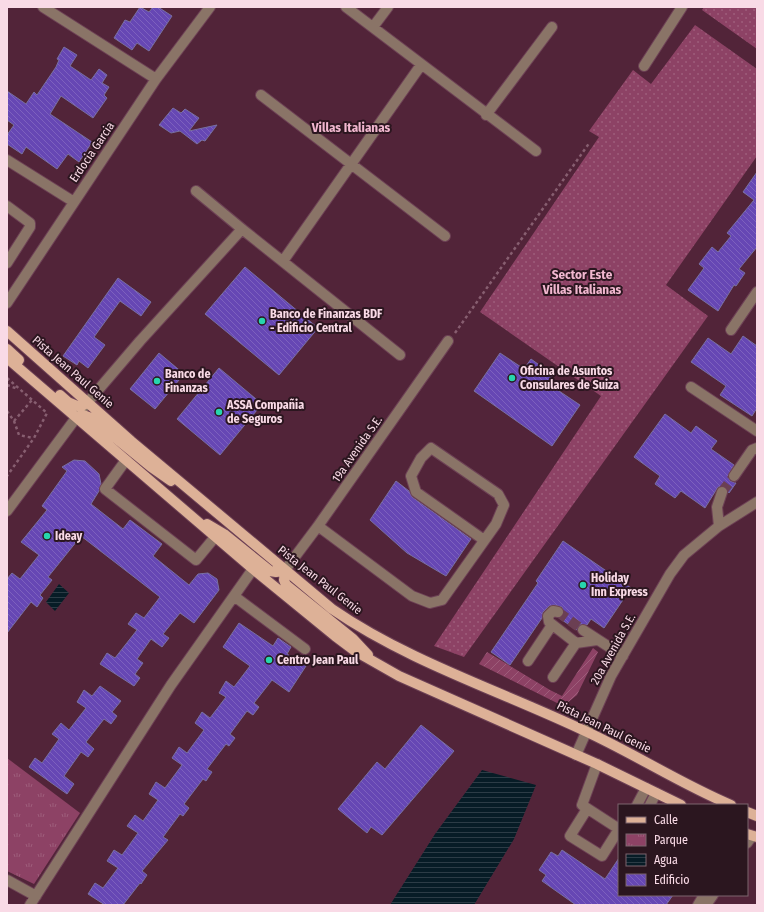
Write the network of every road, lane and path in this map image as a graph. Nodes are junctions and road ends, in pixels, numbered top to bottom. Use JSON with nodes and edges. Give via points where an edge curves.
{"nodes":[{"id":1,"x":43,"y":7,"type":"edge"},
{"id":2,"x":210,"y":7,"type":"edge"},
{"id":3,"x":346,"y":7,"type":"edge"},
{"id":4,"x":388,"y":7,"type":"edge"},
{"id":5,"x":682,"y":7,"type":"edge"},
{"id":6,"x":373,"y":27,"type":"junction"},
{"id":7,"x":552,"y":27,"type":"dead end"},
{"id":8,"x":421,"y":65,"type":"junction"},
{"id":9,"x":644,"y":66,"type":"dead end"},
{"id":10,"x":156,"y":79,"type":"junction"},
{"id":11,"x":261,"y":95,"type":"dead end"},
{"id":12,"x":486,"y":115,"type":"junction"},
{"id":13,"x":590,"y":142,"type":"dead end"},
{"id":14,"x":536,"y":151,"type":"dead end"},
{"id":15,"x":7,"y":160,"type":"edge"},
{"id":16,"x":351,"y":163,"type":"junction"},
{"id":17,"x":196,"y":191,"type":"dead end"},
{"id":18,"x":74,"y":202,"type":"junction"},
{"id":19,"x":7,"y":206,"type":"edge"},
{"id":20,"x":242,"y":230,"type":"junction"},
{"id":21,"x":445,"y":236,"type":"dead end"},
{"id":22,"x":283,"y":261,"type":"junction"},
{"id":23,"x":7,"y":263,"type":"edge"},
{"id":24,"x":757,"y":292,"type":"edge"},
{"id":25,"x":7,"y":303,"type":"edge"},
{"id":26,"x":731,"y":330,"type":"dead end"},
{"id":27,"x":7,"y":331,"type":"edge"},
{"id":28,"x":448,"y":342,"type":"joint"},
{"id":29,"x":7,"y":349,"type":"edge"},
{"id":30,"x":400,"y":355,"type":"dead end"},
{"id":31,"x":7,"y":358,"type":"edge"},
{"id":32,"x":7,"y":378,"type":"edge"},
{"id":33,"x":7,"y":385,"type":"edge"},
{"id":34,"x":692,"y":387,"type":"dead end"},
{"id":35,"x":20,"y":390,"type":"junction"},
{"id":36,"x":32,"y":400,"type":"junction"},
{"id":37,"x":81,"y":410,"type":"junction"},
{"id":38,"x":7,"y":411,"type":"edge"},
{"id":39,"x":14,"y":421,"type":"junction"},
{"id":40,"x":757,"y":432,"type":"edge"},
{"id":41,"x":34,"y":438,"type":"junction"},
{"id":42,"x":757,"y":448,"type":"edge"},
{"id":43,"x":126,"y":460,"type":"junction"},
{"id":44,"x":7,"y":476,"type":"edge"},
{"id":45,"x":734,"y":476,"type":"tunnel mouth"},
{"id":46,"x":188,"y":489,"type":"junction"},
{"id":47,"x":722,"y":492,"type":"tunnel mouth"},
{"id":48,"x":757,"y":502,"type":"edge"},
{"id":49,"x":7,"y":511,"type":"edge"},
{"id":50,"x":194,"y":518,"type":"junction"},
{"id":51,"x":318,"y":526,"type":"junction"},
{"id":52,"x":719,"y":526,"type":"junction"},
{"id":53,"x":215,"y":537,"type":"junction"},
{"id":54,"x":484,"y":540,"type":"junction"},
{"id":55,"x":253,"y":569,"type":"junction"},
{"id":56,"x":285,"y":570,"type":"junction"},
{"id":57,"x":234,"y":596,"type":"junction"},
{"id":58,"x":558,"y":612,"type":"dead end"},
{"id":59,"x":552,"y":625,"type":"junction"},
{"id":60,"x":583,"y":630,"type":"tunnel mouth"},
{"id":61,"x":596,"y":640,"type":"junction"},
{"id":62,"x":576,"y":642,"type":"junction"},
{"id":63,"x":305,"y":649,"type":"dead end"},
{"id":64,"x":623,"y":656,"type":"junction"},
{"id":65,"x":372,"y":660,"type":"junction"},
{"id":66,"x":528,"y":661,"type":"dead end"},
{"id":67,"x":553,"y":677,"type":"dead end"},
{"id":68,"x":586,"y":731,"type":"junction"},
{"id":69,"x":576,"y":755,"type":"junction"},
{"id":70,"x":597,"y":764,"type":"junction"},
{"id":71,"x":646,"y":788,"type":"junction"},
{"id":72,"x":656,"y":793,"type":"junction"},
{"id":73,"x":638,"y":804,"type":"edge"},
{"id":74,"x":650,"y":804,"type":"edge"},
{"id":75,"x":679,"y":804,"type":"edge"},
{"id":76,"x":729,"y":804,"type":"edge"},
{"id":77,"x":587,"y":808,"type":"junction"},
{"id":78,"x":618,"y":828,"type":"edge"},
{"id":79,"x":618,"y":831,"type":"edge"},
{"id":80,"x":7,"y":880,"type":"edge"},
{"id":81,"x":36,"y":896,"type":"junction"},
{"id":82,"x":703,"y":896,"type":"edge"},
{"id":83,"x":712,"y":896,"type":"edge"},
{"id":84,"x":30,"y":905,"type":"edge"},
{"id":85,"x":698,"y":905,"type":"edge"},
{"id":86,"x":706,"y":905,"type":"edge"}],
"edges":[{"from":1,"to":10,"type":"street"},
{"from":2,"to":10,"type":"street","name":"Erdocia Garcia"},
{"from":3,"to":6,"type":"street"},
{"from":4,"to":6,"type":"street"},
{"from":5,"to":9,"type":"street"},
{"from":6,"to":8,"type":"street"},
{"from":7,"to":12,"type":"street"},
{"from":8,"to":12,"type":"street"},
{"from":8,"to":16,"type":"street"},
{"from":10,"to":18,"type":"street","name":"Erdocia Garcia"},
{"from":11,"to":16,"type":"street"},
{"from":12,"to":14,"type":"street"},
{"from":13,"to":28,"type":"path"},
{"from":15,"to":18,"type":"street"},
{"from":16,"to":21,"type":"street"},
{"from":16,"to":22,"type":"street"},
{"from":17,"to":20,"type":"street"},
{"from":18,"to":25,"type":"street","name":"Erdocia Garcia"},
{"from":19,"to":23,"type":"street","via":[[30,223],[30,227]]},
{"from":20,"to":22,"type":"street"},
{"from":20,"to":37,"type":"street"},
{"from":22,"to":30,"type":"street"},
{"from":24,"to":26,"type":"street"},
{"from":27,"to":37,"type":"main road","name":"Pista Jean Paul Genie"},
{"from":28,"to":51,"type":"street","name":"19a Avenida S.E."},
{"from":29,"to":37,"type":"main road","via":[[68,402],[80,407]]},
{"from":31,"to":37,"type":"main road","name":"Pista Jean Paul Genie"},
{"from":32,"to":35,"type":"path"},
{"from":33,"to":35,"type":"path"},
{"from":34,"to":40,"type":"street"},
{"from":35,"to":36,"type":"path"},
{"from":36,"to":39,"type":"path"},
{"from":36,"to":41,"type":"path","via":[[47,413]]},
{"from":37,"to":43,"type":"main road","name":"Pista Jean Paul Genie"},
{"from":37,"to":46,"type":"main road","name":"Pista Jean Paul Genie"},
{"from":37,"to":46,"type":"main road","via":[[162,476]]},
{"from":37,"to":49,"type":"street"},
{"from":38,"to":39,"type":"path"},
{"from":39,"to":41,"type":"path","via":[[19,435]]},
{"from":41,"to":44,"type":"path"},
{"from":42,"to":45,"type":"street","via":[[752,450]]},
{"from":43,"to":50,"type":"main road","name":"Pista Jean Paul Genie"},
{"from":43,"to":53,"type":"street","via":[[105,489],[196,560]]},
{"from":46,"to":56,"type":"main road","name":"Pista Jean Paul Genie"},
{"from":47,"to":52,"type":"street","via":[[717,506]]},
{"from":48,"to":52,"type":"street","name":"20a Avenida S.E."},
{"from":50,"to":53,"type":"main road","name":"Pista Jean Paul Genie"},
{"from":50,"to":56,"type":"main road","via":[[216,528],[270,571]]},
{"from":51,"to":54,"type":"street","via":[[412,596],[430,603],[442,600]]},
{"from":51,"to":56,"type":"street","name":"19a Avenida S.E."},
{"from":52,"to":64,"type":"street","name":"20a Avenida S.E.","via":[[684,555],[670,574]]},
{"from":53,"to":55,"type":"main road","name":"Pista Jean Paul Genie"},
{"from":54,"to":54,"type":"street","via":[[496,524],[504,505],[498,494],[431,448],[411,476],[416,492]]},
{"from":55,"to":57,"type":"street"},
{"from":55,"to":65,"type":"main road","name":"Pista Jean Paul Genie","via":[[335,636]]},
{"from":56,"to":65,"type":"main road","via":[[286,585],[353,639]]},
{"from":56,"to":68,"type":"main road","name":"Pista Jean Paul Genie","via":[[356,626],[393,646]]},
{"from":57,"to":63,"type":"street"},
{"from":57,"to":81,"type":"street","via":[[171,685]]},
{"from":58,"to":59,"type":"street","via":[[553,611],[548,616]]},
{"from":59,"to":62,"type":"street"},
{"from":59,"to":66,"type":"street"},
{"from":60,"to":61,"type":"street"},
{"from":61,"to":62,"type":"street"},
{"from":61,"to":64,"type":"street"},
{"from":62,"to":67,"type":"street"},
{"from":64,"to":68,"type":"street","name":"20a Avenida S.E."},
{"from":65,"to":69,"type":"main road","name":"Pista Jean Paul Genie","via":[[399,676]]},
{"from":68,"to":69,"type":"street","name":"20a Avenida S.E."},
{"from":68,"to":76,"type":"main road","name":"Pista Jean Paul Genie"},
{"from":69,"to":70,"type":"main road","name":"Pista Jean Paul Genie"},
{"from":70,"to":71,"type":"main road","name":"Pista Jean Paul Genie"},
{"from":70,"to":77,"type":"street","via":[[582,805]]},
{"from":71,"to":72,"type":"main road","name":"Pista Jean Paul Genie"},
{"from":71,"to":73,"type":"street"},
{"from":72,"to":74,"type":"street"},
{"from":72,"to":75,"type":"main road","name":"Pista Jean Paul Genie"},
{"from":77,"to":78,"type":"street"},
{"from":77,"to":79,"type":"street","via":[[570,836],[602,856]]},
{"from":80,"to":81,"type":"street"},
{"from":81,"to":84,"type":"street"},
{"from":82,"to":85,"type":"street"},
{"from":83,"to":86,"type":"street"}]}
